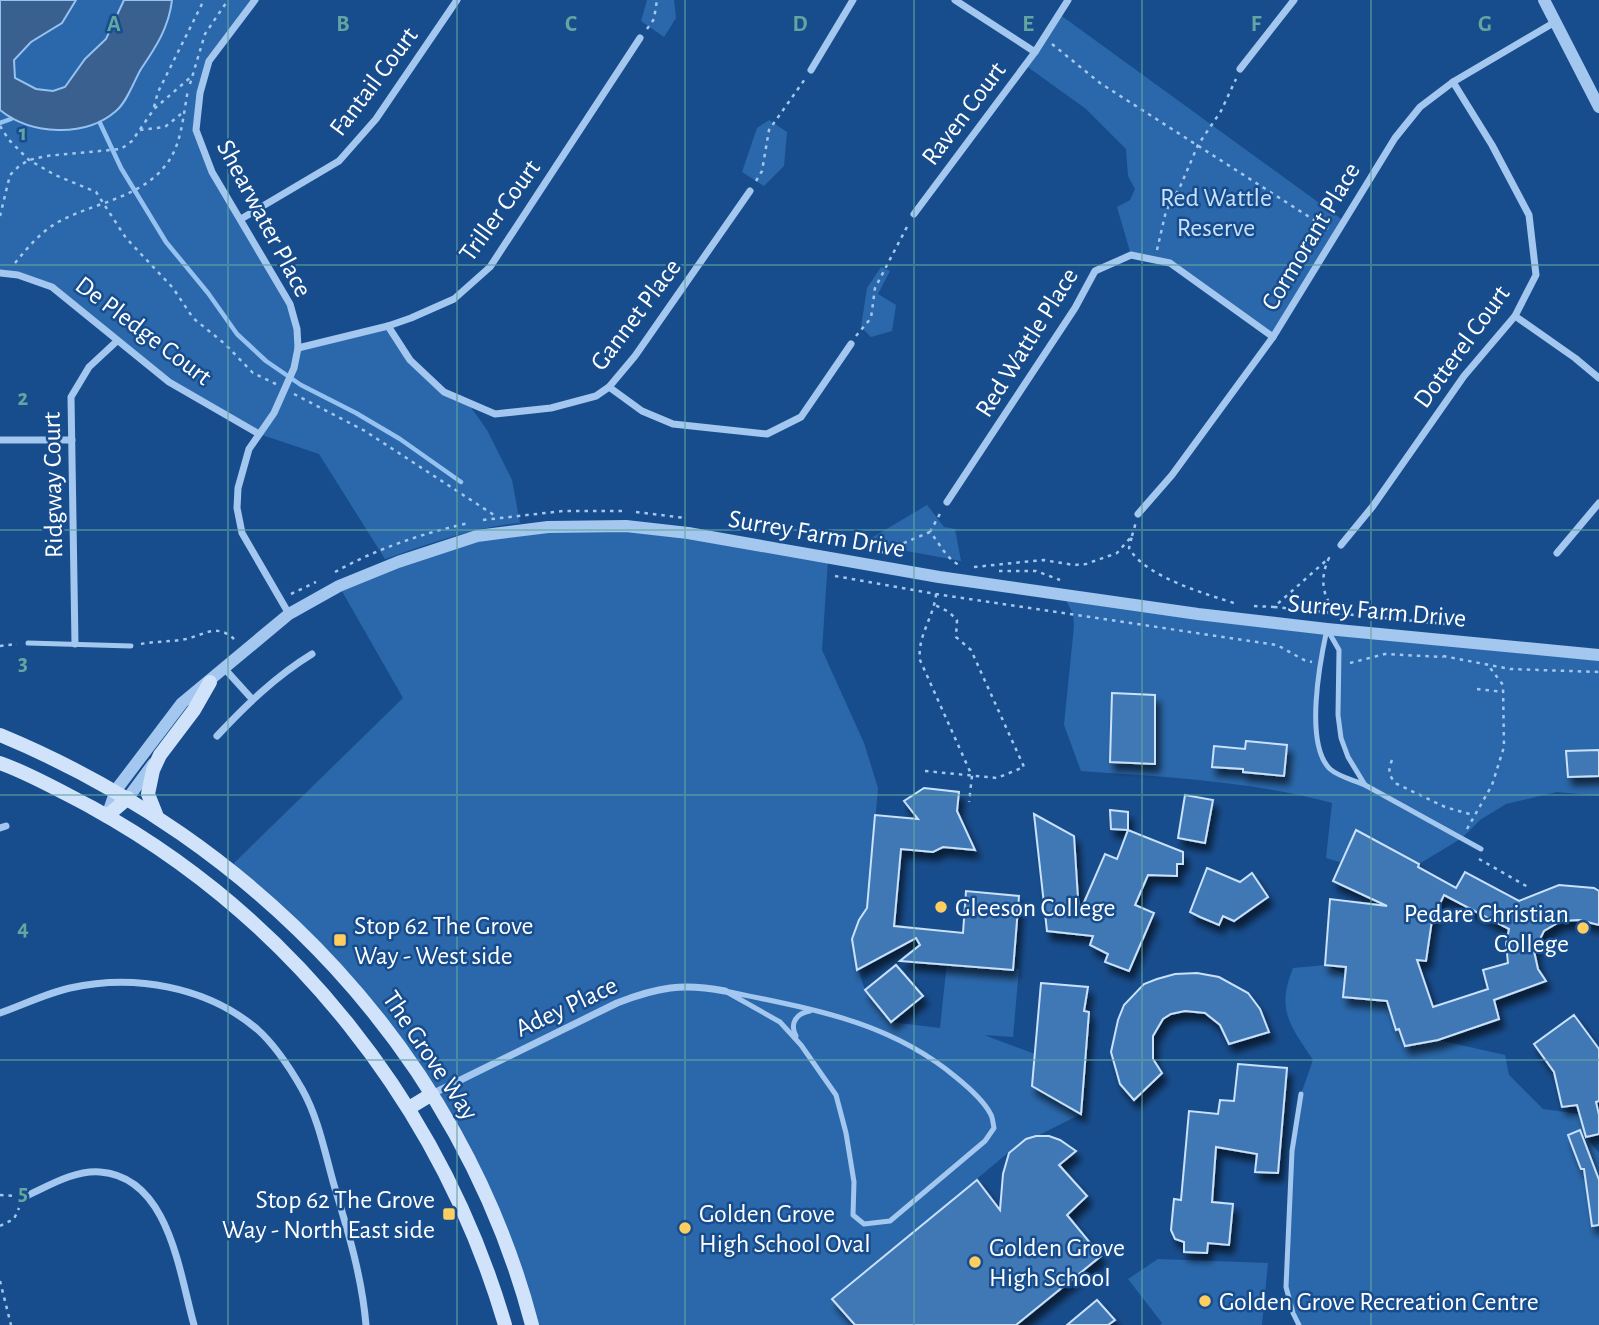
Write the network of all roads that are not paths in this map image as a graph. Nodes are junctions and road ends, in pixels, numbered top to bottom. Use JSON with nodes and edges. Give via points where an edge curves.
{"nodes":[{"id":1,"x":254,"y":0,"type":"edge"},
{"id":2,"x":457,"y":0,"type":"edge"},
{"id":3,"x":853,"y":0,"type":"edge"},
{"id":4,"x":955,"y":0,"type":"edge"},
{"id":5,"x":1068,"y":0,"type":"edge"},
{"id":6,"x":1294,"y":0,"type":"edge"},
{"id":7,"x":1544,"y":0,"type":"edge"},
{"id":8,"x":1555,"y":22,"type":"junction"},
{"id":9,"x":640,"y":38,"type":"road end"},
{"id":10,"x":1035,"y":52,"type":"junction"},
{"id":11,"x":1240,"y":69,"type":"road end"},
{"id":12,"x":811,"y":70,"type":"road end"},
{"id":13,"x":1453,"y":82,"type":"junction"},
{"id":14,"x":1599,"y":107,"type":"edge"},
{"id":15,"x":750,"y":191,"type":"road end"},
{"id":16,"x":914,"y":214,"type":"road end"},
{"id":17,"x":240,"y":219,"type":"junction"},
{"id":18,"x":3,"y":273,"type":"edge"},
{"id":19,"x":1515,"y":316,"type":"junction"},
{"id":20,"x":388,"y":327,"type":"junction"},
{"id":21,"x":1273,"y":337,"type":"junction"},
{"id":22,"x":117,"y":341,"type":"junction"},
{"id":23,"x":851,"y":344,"type":"road end"},
{"id":24,"x":298,"y":348,"type":"junction"},
{"id":25,"x":1599,"y":378,"type":"edge"},
{"id":26,"x":609,"y":387,"type":"junction"},
{"id":27,"x":259,"y":434,"type":"junction"},
{"id":28,"x":0,"y":440,"type":"edge"},
{"id":29,"x":72,"y":440,"type":"junction"},
{"id":30,"x":947,"y":502,"type":"road end"},
{"id":31,"x":1599,"y":503,"type":"edge"},
{"id":32,"x":1138,"y":514,"type":"dead end"},
{"id":33,"x":1341,"y":545,"type":"dead end"},
{"id":34,"x":1557,"y":553,"type":"dead end"},
{"id":35,"x":289,"y":614,"type":"junction"},
{"id":36,"x":1328,"y":629,"type":"junction"},
{"id":37,"x":28,"y":643,"type":"road end"},
{"id":38,"x":75,"y":644,"type":"junction"},
{"id":39,"x":131,"y":646,"type":"road end"},
{"id":40,"x":312,"y":654,"type":"dead end"},
{"id":41,"x":1599,"y":655,"type":"edge"},
{"id":42,"x":224,"y":668,"type":"junction"},
{"id":43,"x":210,"y":681,"type":"junction"},
{"id":44,"x":252,"y":699,"type":"junction"},
{"id":45,"x":0,"y":735,"type":"edge"},
{"id":46,"x":217,"y":736,"type":"dead end"},
{"id":47,"x":160,"y":755,"type":"junction"},
{"id":48,"x":0,"y":763,"type":"edge"},
{"id":49,"x":1365,"y":785,"type":"junction"},
{"id":50,"x":122,"y":794,"type":"junction"},
{"id":51,"x":157,"y":815,"type":"junction"},
{"id":52,"x":107,"y":816,"type":"junction"},
{"id":53,"x":1481,"y":849,"type":"dead end"},
{"id":54,"x":725,"y":991,"type":"junction"},
{"id":55,"x":814,"y":1010,"type":"junction"},
{"id":56,"x":0,"y":1013,"type":"edge"},
{"id":57,"x":801,"y":1045,"type":"junction"},
{"id":58,"x":432,"y":1094,"type":"junction"},
{"id":59,"x":1301,"y":1094,"type":"dead end"},
{"id":60,"x":409,"y":1108,"type":"junction"},
{"id":61,"x":24,"y":1197,"type":"road end"},
{"id":62,"x":194,"y":1325,"type":"edge"},
{"id":63,"x":366,"y":1325,"type":"edge"},
{"id":64,"x":505,"y":1325,"type":"edge"},
{"id":65,"x":532,"y":1325,"type":"edge"},
{"id":66,"x":1299,"y":1325,"type":"edge"}],
"edges":[{"from":1,"to":17,"type":"street","name":"Shearwater Place","via":[[209,61],[196,130],[212,172]]},
{"from":2,"to":17,"type":"street","name":"Fantail Court","via":[[376,119],[339,161]]},
{"from":3,"to":12,"type":"street"},
{"from":4,"to":10,"type":"street"},
{"from":5,"to":10,"type":"street","name":"Raven Court"},
{"from":6,"to":11,"type":"street"},
{"from":7,"to":8,"type":"street"},
{"from":8,"to":13,"type":"street","name":"Cormorant Place"},
{"from":8,"to":14,"type":"street"},
{"from":9,"to":20,"type":"street","name":"Triller Court","via":[[490,267],[454,299]]},
{"from":10,"to":16,"type":"street","name":"Raven Court"},
{"from":13,"to":19,"type":"street","name":"Dotterel Court","via":[[1529,215],[1536,275]]},
{"from":13,"to":21,"type":"street","name":"Cormorant Place","via":[[1420,107],[1395,138]]},
{"from":15,"to":26,"type":"street","name":"Gannet Place"},
{"from":17,"to":24,"type":"street","name":"Shearwater Place","via":[[290,304]]},
{"from":18,"to":22,"type":"street","name":"De Pledge Court","via":[[52,287]]},
{"from":19,"to":25,"type":"street"},
{"from":19,"to":33,"type":"street","name":"Dotterel Court","via":[[1464,376]]},
{"from":20,"to":24,"type":"street","name":"Triller Court"},
{"from":20,"to":26,"type":"street","name":"Gannet Place","via":[[410,360],[444,392],[495,415],[551,408],[596,396]]},
{"from":21,"to":30,"type":"street","name":"Red Wattle Place","via":[[1170,263],[1131,255],[1095,271]]},
{"from":21,"to":32,"type":"street","name":"Cormorant Place"},
{"from":22,"to":27,"type":"street","name":"De Pledge Court","via":[[169,382]]},
{"from":22,"to":29,"type":"street","name":"Ridgway Court","via":[[89,367],[71,397]]},
{"from":23,"to":26,"type":"street","via":[[801,417],[767,433],[673,424],[642,411]]},
{"from":24,"to":27,"type":"street","name":"Shearwater Place","via":[[274,413]]},
{"from":27,"to":35,"type":"street","name":"Shearwater Place","via":[[243,466],[237,508],[242,533]]},
{"from":28,"to":29,"type":"street"},
{"from":29,"to":38,"type":"street","name":"Ridgway Court"},
{"from":31,"to":34,"type":"street"},
{"from":35,"to":36,"type":"street","name":"Surrey Farm Drive","via":[[339,586],[477,536],[548,527],[626,526],[939,578]]},
{"from":35,"to":42,"type":"street","name":"Surrey Farm Drive"},
{"from":36,"to":41,"type":"street","name":"Surrey Farm Drive"},
{"from":36,"to":49,"type":"lane","via":[[1339,650],[1341,738]]},
{"from":36,"to":49,"type":"lane","via":[[1320,664],[1316,725],[1320,754],[1330,768]]},
{"from":37,"to":38,"type":"lane"},
{"from":38,"to":39,"type":"lane"},
{"from":40,"to":44,"type":"street"},
{"from":42,"to":43,"type":"street","name":"Surrey Farm Drive"},
{"from":42,"to":44,"type":"street"},
{"from":43,"to":47,"type":"main road"},
{"from":43,"to":50,"type":"street","name":"Surrey Farm Drive","via":[[177,709]]},
{"from":44,"to":46,"type":"street"},
{"from":45,"to":50,"type":"main road","name":"The Grove Way"},
{"from":47,"to":50,"type":"street"},
{"from":47,"to":51,"type":"main road","via":[[148,790]]},
{"from":48,"to":52,"type":"main road","name":"The Grove Way"},
{"from":49,"to":53,"type":"lane"},
{"from":50,"to":51,"type":"main road","name":"The Grove Way"},
{"from":50,"to":52,"type":"main road"},
{"from":51,"to":58,"type":"main road","name":"The Grove Way","via":[[249,884],[309,940],[377,1015]]},
{"from":52,"to":60,"type":"main road","name":"The Grove Way","via":[[187,868],[277,944],[357,1035]]},
{"from":54,"to":55,"type":"lane"},
{"from":54,"to":57,"type":"lane","via":[[780,1022]]},
{"from":54,"to":58,"type":"street","name":"Adey Place","via":[[691,986],[649,990]]},
{"from":55,"to":57,"type":"lane","via":[[797,1016],[794,1022],[793,1031]]},
{"from":55,"to":57,"type":"lane","via":[[905,1041],[936,1061],[991,1113],[994,1128],[985,1141],[890,1221],[864,1224],[853,1215],[854,1182],[836,1096]]},
{"from":56,"to":63,"type":"street","via":[[70,988],[153,983],[192,993],[258,1030],[303,1091],[319,1131],[356,1262]]},
{"from":58,"to":60,"type":"main road"},
{"from":58,"to":65,"type":"main road","name":"The Grove Way","via":[[483,1188]]},
{"from":59,"to":66,"type":"lane","via":[[1292,1151],[1286,1287]]},
{"from":60,"to":64,"type":"main road","name":"The Grove Way","via":[[462,1207]]},
{"from":61,"to":62,"type":"street","via":[[70,1176],[99,1172],[121,1177],[145,1192],[161,1215]]}]}
